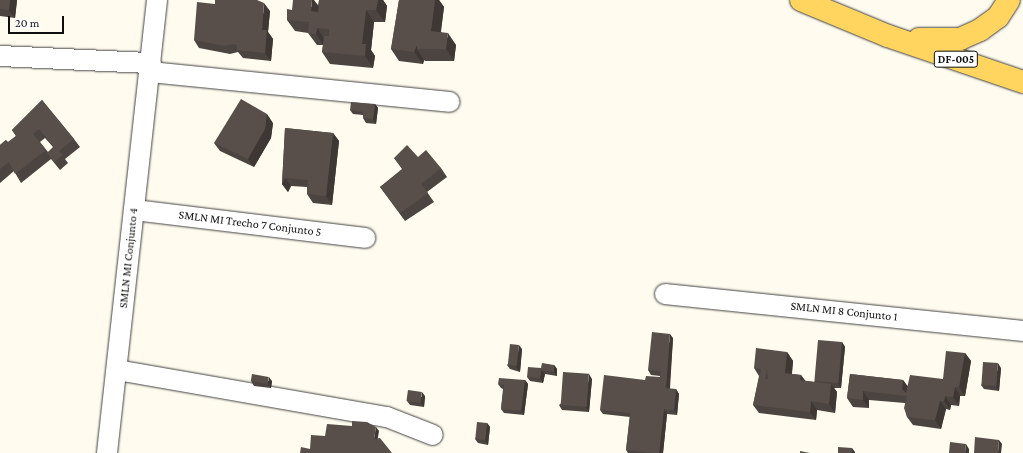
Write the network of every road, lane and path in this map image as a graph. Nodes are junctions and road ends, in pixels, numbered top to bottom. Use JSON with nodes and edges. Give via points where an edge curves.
{"nodes":[{"id":1,"x":157,"y":0,"type":"edge"},
{"id":2,"x":801,"y":0,"type":"edge"},
{"id":3,"x":1009,"y":0,"type":"edge"},
{"id":4,"x":888,"y":36,"type":"junction"},
{"id":5,"x":0,"y":56,"type":"edge"},
{"id":6,"x":151,"y":68,"type":"junction"},
{"id":7,"x":1023,"y":82,"type":"edge"},
{"id":8,"x":449,"y":102,"type":"dead end"},
{"id":9,"x":134,"y":210,"type":"junction"},
{"id":10,"x":365,"y":238,"type":"dead end"},
{"id":11,"x":665,"y":294,"type":"dead end"},
{"id":12,"x":1023,"y":331,"type":"edge"},
{"id":13,"x":117,"y":370,"type":"junction"},
{"id":14,"x":433,"y":435,"type":"dead end"},
{"id":15,"x":107,"y":453,"type":"edge"}],
"edges":[{"from":1,"to":6,"type":"street","name":"SMLN MI Conjunto 4"},
{"from":2,"to":4,"type":"main road","number":"DF-005"},
{"from":3,"to":4,"type":"main road","via":[[998,17],[960,38],[942,41]]},
{"from":4,"to":7,"type":"main road","number":"DF-005"},
{"from":5,"to":6,"type":"street"},
{"from":6,"to":8,"type":"street"},
{"from":6,"to":9,"type":"street","name":"SMLN MI Conjunto 4"},
{"from":9,"to":10,"type":"street","name":"SMLN MI Trecho 7 Conjunto 5"},
{"from":9,"to":13,"type":"street","name":"SMLN MI Conjunto 4"},
{"from":11,"to":12,"type":"street","name":"SMLN MI 8 Conjunto 1"},
{"from":13,"to":14,"type":"street","via":[[387,417]]},
{"from":13,"to":15,"type":"street","name":"SMLN MI Conjunto 4"}]}
